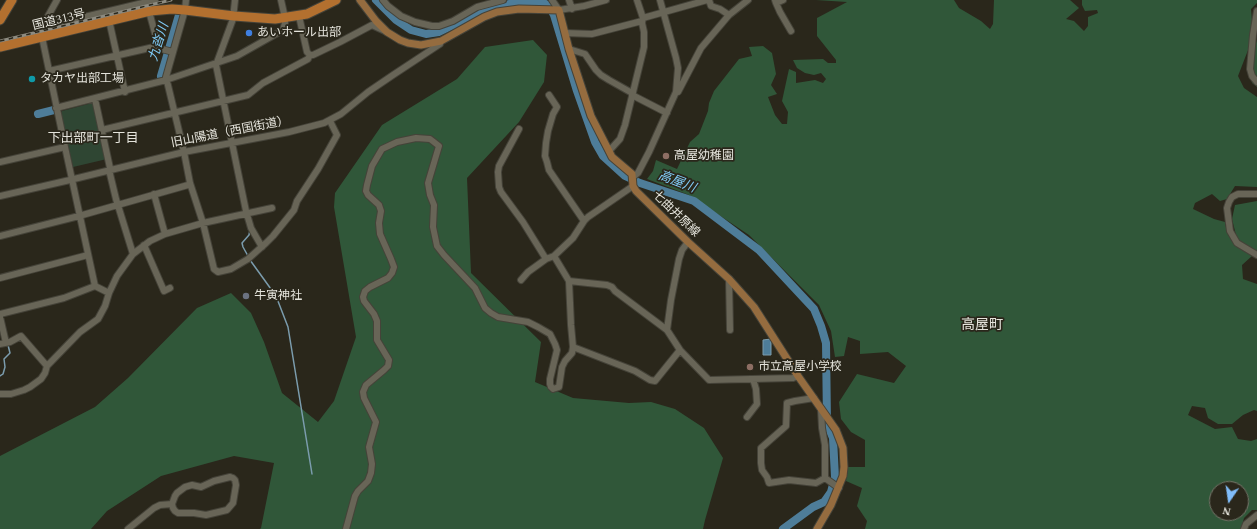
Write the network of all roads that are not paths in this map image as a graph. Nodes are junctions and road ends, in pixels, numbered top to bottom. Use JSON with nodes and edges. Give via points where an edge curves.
{"nodes":[{"id":1,"x":12,"y":0,"type":"edge"},
{"id":2,"x":57,"y":0,"type":"edge"},
{"id":3,"x":186,"y":0,"type":"edge"},
{"id":4,"x":235,"y":0,"type":"edge"},
{"id":5,"x":281,"y":0,"type":"edge"},
{"id":6,"x":336,"y":0,"type":"edge"},
{"id":7,"x":360,"y":0,"type":"edge"},
{"id":8,"x":383,"y":0,"type":"edge"},
{"id":9,"x":503,"y":0,"type":"edge"},
{"id":10,"x":552,"y":0,"type":"edge"},
{"id":11,"x":569,"y":0,"type":"edge"},
{"id":12,"x":606,"y":0,"type":"edge"},
{"id":13,"x":637,"y":0,"type":"edge"},
{"id":14,"x":660,"y":0,"type":"edge"},
{"id":15,"x":708,"y":0,"type":"edge"},
{"id":16,"x":748,"y":0,"type":"edge"},
{"id":17,"x":783,"y":0,"type":"edge"},
{"id":18,"x":776,"y":1,"type":"edge"},
{"id":19,"x":150,"y":3,"type":"edge"},
{"id":20,"x":3,"y":8,"type":"edge"},
{"id":21,"x":572,"y":9,"type":"junction"},
{"id":22,"x":185,"y":10,"type":"junction"},
{"id":23,"x":558,"y":10,"type":"junction"},
{"id":24,"x":1257,"y":11,"type":"edge"},
{"id":25,"x":664,"y":13,"type":"junction"},
{"id":26,"x":729,"y":15,"type":"junction"},
{"id":27,"x":234,"y":16,"type":"junction"},
{"id":28,"x":299,"y":16,"type":"junction"},
{"id":29,"x":285,"y":18,"type":"junction"},
{"id":30,"x":0,"y":20,"type":"edge"},
{"id":31,"x":109,"y":20,"type":"junction"},
{"id":32,"x":642,"y":20,"type":"junction"},
{"id":33,"x":43,"y":25,"type":"junction"},
{"id":34,"x":791,"y":31,"type":"dead end"},
{"id":35,"x":386,"y":32,"type":"junction"},
{"id":36,"x":565,"y":33,"type":"junction"},
{"id":37,"x":42,"y":37,"type":"junction"},
{"id":38,"x":441,"y":41,"type":"junction"},
{"id":39,"x":0,"y":42,"type":"edge"},
{"id":40,"x":9,"y":45,"type":"junction"},
{"id":41,"x":0,"y":47,"type":"edge"},
{"id":42,"x":158,"y":48,"type":"junction"},
{"id":43,"x":569,"y":49,"type":"junction"},
{"id":44,"x":170,"y":51,"type":"junction"},
{"id":45,"x":117,"y":55,"type":"junction"},
{"id":46,"x":310,"y":55,"type":"junction"},
{"id":47,"x":216,"y":63,"type":"junction"},
{"id":48,"x":49,"y":71,"type":"junction"},
{"id":49,"x":166,"y":80,"type":"junction"},
{"id":50,"x":1257,"y":82,"type":"edge"},
{"id":51,"x":125,"y":92,"type":"junction"},
{"id":52,"x":676,"y":92,"type":"junction"},
{"id":53,"x":632,"y":94,"type":"junction"},
{"id":54,"x":549,"y":95,"type":"dead end"},
{"id":55,"x":95,"y":99,"type":"junction"},
{"id":56,"x":224,"y":101,"type":"junction"},
{"id":57,"x":56,"y":108,"type":"junction"},
{"id":58,"x":175,"y":113,"type":"junction"},
{"id":59,"x":667,"y":113,"type":"junction"},
{"id":60,"x":330,"y":121,"type":"junction"},
{"id":61,"x":519,"y":129,"type":"dead end"},
{"id":62,"x":102,"y":130,"type":"junction"},
{"id":63,"x":232,"y":143,"type":"junction"},
{"id":64,"x":64,"y":147,"type":"junction"},
{"id":65,"x":609,"y":151,"type":"junction"},
{"id":66,"x":184,"y":152,"type":"junction"},
{"id":67,"x":0,"y":162,"type":"edge"},
{"id":68,"x":110,"y":170,"type":"junction"},
{"id":69,"x":72,"y":180,"type":"junction"},
{"id":70,"x":633,"y":182,"type":"junction"},
{"id":71,"x":190,"y":183,"type":"junction"},
{"id":72,"x":154,"y":194,"type":"junction"},
{"id":73,"x":1257,"y":194,"type":"edge"},
{"id":74,"x":0,"y":196,"type":"edge"},
{"id":75,"x":118,"y":204,"type":"junction"},
{"id":76,"x":272,"y":208,"type":"dead end"},
{"id":77,"x":246,"y":213,"type":"junction"},
{"id":78,"x":79,"y":216,"type":"junction"},
{"id":79,"x":584,"y":221,"type":"junction"},
{"id":80,"x":202,"y":224,"type":"junction"},
{"id":81,"x":165,"y":234,"type":"junction"},
{"id":82,"x":0,"y":236,"type":"edge"},
{"id":83,"x":688,"y":242,"type":"junction"},
{"id":84,"x":144,"y":245,"type":"junction"},
{"id":85,"x":262,"y":247,"type":"junction"},
{"id":86,"x":133,"y":254,"type":"junction"},
{"id":87,"x":88,"y":255,"type":"junction"},
{"id":88,"x":1257,"y":255,"type":"edge"},
{"id":89,"x":554,"y":256,"type":"junction"},
{"id":90,"x":546,"y":259,"type":"junction"},
{"id":91,"x":0,"y":278,"type":"edge"},
{"id":92,"x":729,"y":279,"type":"junction"},
{"id":93,"x":521,"y":280,"type":"dead end"},
{"id":94,"x":570,"y":282,"type":"junction"},
{"id":95,"x":95,"y":286,"type":"junction"},
{"id":96,"x":170,"y":288,"type":"dead end"},
{"id":97,"x":109,"y":293,"type":"junction"},
{"id":98,"x":0,"y":316,"type":"edge"},
{"id":99,"x":667,"y":330,"type":"junction"},
{"id":100,"x":730,"y":330,"type":"dead end"},
{"id":101,"x":3,"y":344,"type":"edge"},
{"id":102,"x":573,"y":347,"type":"junction"},
{"id":103,"x":680,"y":350,"type":"junction"},
{"id":104,"x":47,"y":366,"type":"junction"},
{"id":105,"x":798,"y":376,"type":"junction"},
{"id":106,"x":753,"y":379,"type":"junction"},
{"id":107,"x":0,"y":394,"type":"edge"},
{"id":108,"x":814,"y":398,"type":"junction"},
{"id":109,"x":823,"y":411,"type":"junction"},
{"id":110,"x":747,"y":417,"type":"dead end"},
{"id":111,"x":826,"y":479,"type":"junction"},
{"id":112,"x":837,"y":487,"type":"junction"},
{"id":113,"x":172,"y":504,"type":"junction"},
{"id":114,"x":1257,"y":515,"type":"edge"},
{"id":115,"x":128,"y":529,"type":"edge"},
{"id":116,"x":346,"y":529,"type":"edge"},
{"id":117,"x":817,"y":529,"type":"edge"},
{"id":118,"x":1244,"y":529,"type":"edge"}],
"edges":[{"from":1,"to":20,"type":"highway"},
{"from":2,"to":33,"type":"street"},
{"from":3,"to":22,"type":"street"},
{"from":4,"to":27,"type":"street"},
{"from":5,"to":29,"type":"street"},
{"from":6,"to":28,"type":"highway","name":"国道313号"},
{"from":7,"to":35,"type":"main road"},
{"from":8,"to":9,"type":"street","via":[[401,16],[419,24],[432,26],[453,21],[478,7]]},
{"from":10,"to":23,"type":"street"},
{"from":11,"to":21,"type":"street"},
{"from":12,"to":21,"type":"street"},
{"from":13,"to":32,"type":"street"},
{"from":14,"to":25,"type":"street"},
{"from":15,"to":25,"type":"street"},
{"from":15,"to":26,"type":"street","via":[[711,6]]},
{"from":16,"to":26,"type":"street"},
{"from":17,"to":18,"type":"street"},
{"from":18,"to":34,"type":"street"},
{"from":19,"to":22,"type":"highway","name":"国道313号"},
{"from":19,"to":31,"type":"highway","name":"国道313号"},
{"from":19,"to":33,"type":"street"},
{"from":19,"to":42,"type":"street"},
{"from":20,"to":30,"type":"highway"},
{"from":21,"to":23,"type":"street"},
{"from":22,"to":27,"type":"highway","name":"国道313号"},
{"from":22,"to":44,"type":"street"},
{"from":23,"to":36,"type":"main road","name":"七曲井原線"},
{"from":23,"to":38,"type":"main road","via":[[520,9],[497,12],[484,16]]},
{"from":24,"to":50,"type":"street","via":[[1250,69]]},
{"from":25,"to":32,"type":"street"},
{"from":25,"to":52,"type":"street","via":[[678,68]]},
{"from":26,"to":52,"type":"street","via":[[701,48]]},
{"from":27,"to":29,"type":"highway","name":"国道313号"},
{"from":27,"to":47,"type":"street"},
{"from":28,"to":29,"type":"highway","name":"国道313号"},
{"from":28,"to":46,"type":"street"},
{"from":29,"to":47,"type":"street","via":[[284,28],[280,31],[237,56]]},
{"from":31,"to":37,"type":"highway","name":"国道313号"},
{"from":31,"to":45,"type":"street"},
{"from":32,"to":36,"type":"street","via":[[592,34]]},
{"from":32,"to":53,"type":"street","via":[[644,47]]},
{"from":33,"to":37,"type":"street"},
{"from":35,"to":38,"type":"main road","via":[[416,45]]},
{"from":35,"to":46,"type":"street","via":[[372,25]]},
{"from":36,"to":43,"type":"main road","name":"七曲井原線"},
{"from":37,"to":40,"type":"highway","name":"国道313号"},
{"from":37,"to":48,"type":"street"},
{"from":38,"to":60,"type":"street","name":"旧山陽道（西国街道）"},
{"from":39,"to":40,"type":"highway"},
{"from":40,"to":41,"type":"highway","name":"国道313号"},
{"from":42,"to":44,"type":"street"},
{"from":42,"to":45,"type":"street"},
{"from":43,"to":53,"type":"street","via":[[585,54],[601,75]]},
{"from":43,"to":65,"type":"main road","name":"七曲井原線","via":[[591,116]]},
{"from":44,"to":49,"type":"street"},
{"from":45,"to":48,"type":"street"},
{"from":45,"to":51,"type":"street"},
{"from":46,"to":56,"type":"street","via":[[248,95]]},
{"from":47,"to":49,"type":"street"},
{"from":47,"to":56,"type":"street"},
{"from":48,"to":57,"type":"street"},
{"from":49,"to":51,"type":"street"},
{"from":49,"to":58,"type":"street"},
{"from":51,"to":55,"type":"street"},
{"from":52,"to":59,"type":"street"},
{"from":53,"to":59,"type":"street"},
{"from":53,"to":65,"type":"street","via":[[620,139]]},
{"from":54,"to":79,"type":"street","via":[[557,107],[548,130],[546,162]]},
{"from":55,"to":57,"type":"street"},
{"from":55,"to":62,"type":"street"},
{"from":56,"to":58,"type":"street"},
{"from":56,"to":63,"type":"street"},
{"from":57,"to":64,"type":"street"},
{"from":58,"to":62,"type":"street"},
{"from":58,"to":66,"type":"street"},
{"from":59,"to":70,"type":"street"},
{"from":60,"to":63,"type":"street","name":"旧山陽道（西国街道）","via":[[310,128]]},
{"from":60,"to":85,"type":"street","via":[[337,135],[294,210]]},
{"from":61,"to":90,"type":"street","via":[[499,166],[499,187]]},
{"from":62,"to":68,"type":"street"},
{"from":63,"to":66,"type":"street","name":"旧山陽道（西国街道）"},
{"from":63,"to":77,"type":"street"},
{"from":64,"to":67,"type":"street"},
{"from":64,"to":69,"type":"street"},
{"from":65,"to":70,"type":"main road","name":"七曲井原線","via":[[612,157],[630,171]]},
{"from":66,"to":68,"type":"street","name":"旧山陽道（西国街道）"},
{"from":66,"to":71,"type":"street"},
{"from":68,"to":69,"type":"street","name":"旧山陽道（西国街道）"},
{"from":68,"to":75,"type":"street"},
{"from":69,"to":74,"type":"street","name":"旧山陽道（西国街道）"},
{"from":69,"to":78,"type":"street"},
{"from":70,"to":79,"type":"street"},
{"from":70,"to":83,"type":"main road","name":"七曲井原線","via":[[636,191]]},
{"from":71,"to":72,"type":"street"},
{"from":71,"to":80,"type":"street"},
{"from":72,"to":75,"type":"street"},
{"from":72,"to":81,"type":"street"},
{"from":73,"to":88,"type":"street","via":[[1238,194],[1228,202],[1227,208],[1230,231],[1237,243]]},
{"from":75,"to":78,"type":"street"},
{"from":75,"to":86,"type":"street"},
{"from":76,"to":77,"type":"street"},
{"from":77,"to":80,"type":"street"},
{"from":77,"to":85,"type":"street"},
{"from":78,"to":82,"type":"street"},
{"from":78,"to":87,"type":"street"},
{"from":79,"to":89,"type":"street","via":[[573,238]]},
{"from":80,"to":81,"type":"street"},
{"from":80,"to":85,"type":"street","via":[[214,269],[218,272],[231,269]]},
{"from":81,"to":84,"type":"street"},
{"from":83,"to":92,"type":"main road","name":"七曲井原線"},
{"from":83,"to":99,"type":"street","via":[[679,259]]},
{"from":84,"to":86,"type":"street"},
{"from":84,"to":96,"type":"street","via":[[164,291]]},
{"from":86,"to":97,"type":"street","via":[[117,276]]},
{"from":87,"to":91,"type":"street"},
{"from":87,"to":95,"type":"street"},
{"from":89,"to":90,"type":"street"},
{"from":89,"to":94,"type":"street"},
{"from":90,"to":93,"type":"street"},
{"from":92,"to":100,"type":"street"},
{"from":92,"to":105,"type":"main road","name":"七曲井原線","via":[[754,307]]},
{"from":94,"to":99,"type":"street","via":[[612,287]]},
{"from":94,"to":102,"type":"street"},
{"from":95,"to":97,"type":"street"},
{"from":95,"to":98,"type":"street","via":[[64,298]]},
{"from":97,"to":104,"type":"street","via":[[106,306],[98,319],[80,332]]},
{"from":98,"to":101,"type":"street"},
{"from":99,"to":103,"type":"street"},
{"from":101,"to":104,"type":"street","via":[[21,336]]},
{"from":102,"to":103,"type":"street","via":[[656,381]]},
{"from":102,"to":116,"type":"street","via":[[572,353],[562,367],[559,387],[551,388],[550,378],[557,350],[550,334],[528,322],[498,317],[491,313],[485,308],[475,288],[437,246],[433,227],[434,205],[428,183],[439,146],[430,139],[416,138],[382,148],[372,166],[366,191],[379,205],[380,234],[394,267],[388,278],[370,287],[363,297],[377,321],[377,340],[389,360],[388,366],[366,385],[363,392],[376,422],[368,447],[372,464],[371,473],[368,481],[355,496]]},
{"from":103,"to":106,"type":"street","via":[[710,380]]},
{"from":104,"to":107,"type":"street","via":[[41,379],[30,387],[18,392]]},
{"from":105,"to":106,"type":"street"},
{"from":105,"to":108,"type":"main road","name":"七曲井原線"},
{"from":106,"to":110,"type":"street","via":[[757,404]]},
{"from":108,"to":109,"type":"main road","name":"七曲井原線"},
{"from":108,"to":111,"type":"street","via":[[787,403],[786,426],[761,448],[762,470],[769,483],[790,480],[816,483]]},
{"from":109,"to":111,"type":"street"},
{"from":109,"to":112,"type":"main road","name":"七曲井原線","via":[[836,430],[843,448],[843,476]]},
{"from":111,"to":112,"type":"street"},
{"from":112,"to":117,"type":"main road","name":"七曲井原線","via":[[831,505]]},
{"from":113,"to":113,"type":"street","via":[[175,511],[182,514],[209,515],[224,512],[233,503],[236,482],[230,477],[201,487],[185,487],[177,492]]},
{"from":113,"to":115,"type":"street","via":[[154,508]]},
{"from":114,"to":118,"type":"street"}]}
